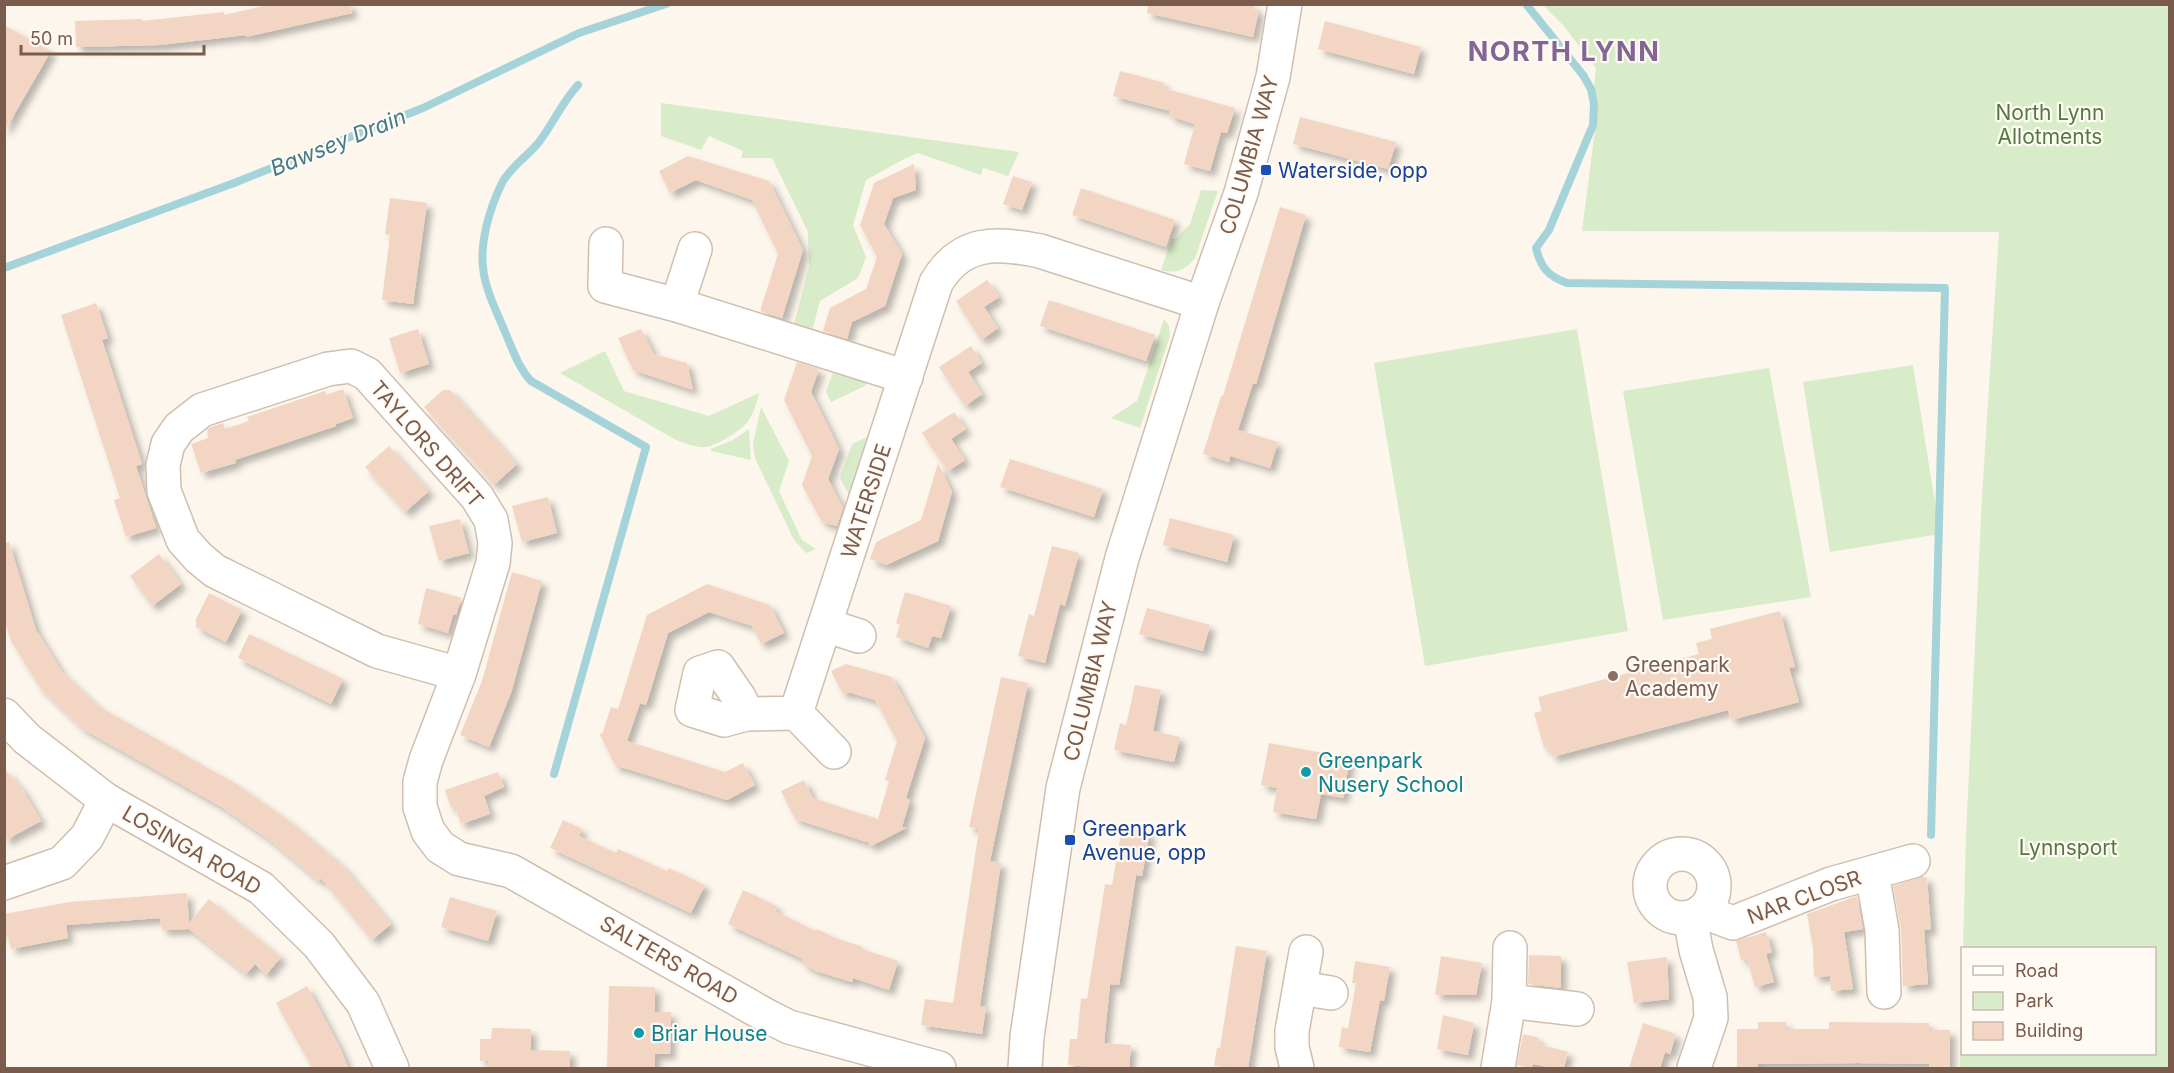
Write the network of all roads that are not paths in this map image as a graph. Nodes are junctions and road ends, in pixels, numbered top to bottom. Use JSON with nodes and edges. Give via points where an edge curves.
{"nodes":[{"id":1,"x":1285,"y":4,"type":"edge"},
{"id":2,"x":606,"y":244,"type":"dead end"},
{"id":3,"x":695,"y":249,"type":"dead end"},
{"id":4,"x":1202,"y":303,"type":"junction"},
{"id":5,"x":677,"y":305,"type":"junction"},
{"id":6,"x":906,"y":376,"type":"junction"},
{"id":7,"x":825,"y":625,"type":"junction"},
{"id":8,"x":859,"y":636,"type":"dead end"},
{"id":9,"x":459,"y":674,"type":"junction"},
{"id":10,"x":796,"y":713,"type":"junction"},
{"id":11,"x":746,"y":714,"type":"dead end"},
{"id":12,"x":4,"y":715,"type":"edge"},
{"id":13,"x":834,"y":752,"type":"dead end"},
{"id":14,"x":106,"y":800,"type":"junction"},
{"id":15,"x":440,"y":848,"type":"joint"},
{"id":16,"x":1913,"y":861,"type":"dead end"},
{"id":17,"x":1872,"y":873,"type":"junction"},
{"id":18,"x":4,"y":882,"type":"edge"},
{"id":19,"x":1510,"y":948,"type":"dead end"},
{"id":20,"x":1306,"y":952,"type":"dead end"},
{"id":21,"x":1884,"y":992,"type":"dead end"},
{"id":22,"x":1509,"y":1001,"type":"junction"},
{"id":23,"x":1577,"y":1009,"type":"dead end"},
{"id":24,"x":1699,"y":1067,"type":"edge"},
{"id":25,"x":392,"y":1068,"type":"edge"},
{"id":26,"x":939,"y":1068,"type":"edge"},
{"id":27,"x":1025,"y":1068,"type":"edge"},
{"id":28,"x":1297,"y":1068,"type":"edge"},
{"id":29,"x":1498,"y":1068,"type":"edge"}],
"edges":[{"from":1,"to":4,"type":"street","name":"COLUMBIA WAY","via":[[1273,77],[1244,181]]},
{"from":2,"to":5,"type":"street","via":[[605,286]]},
{"from":3,"to":5,"type":"street"},
{"from":4,"to":6,"type":"street","name":"WATERSIDE","via":[[1040,251],[1013,245],[978,247],[960,255],[944,269],[936,283]]},
{"from":4,"to":27,"type":"street","name":"COLUMBIA WAY","via":[[1119,568],[1063,788]]},
{"from":5,"to":6,"type":"street"},
{"from":6,"to":7,"type":"street","name":"WATERSIDE"},
{"from":7,"to":8,"type":"street"},
{"from":7,"to":10,"type":"street","name":"WATERSIDE"},
{"from":9,"to":9,"type":"street","name":"TAYLORS DRIFT","via":[[493,563],[491,520],[477,497],[367,374],[351,366],[328,369],[202,410],[179,428],[168,444],[163,465],[164,491],[183,540],[199,558],[216,571],[377,651]]},
{"from":9,"to":15,"type":"street","name":"TAYLORS DRIFT","via":[[420,782],[420,807],[428,831]]},
{"from":10,"to":11,"type":"street"},
{"from":10,"to":13,"type":"street"},
{"from":12,"to":14,"type":"street","name":"LOSINGA ROAD","via":[[27,739]]},
{"from":14,"to":18,"type":"street","via":[[87,837],[62,863]]},
{"from":14,"to":25,"type":"street","name":"LOSINGA ROAD","via":[[261,888],[319,945],[363,1003]]},
{"from":15,"to":26,"type":"street","name":"SALTERS ROAD","via":[[459,859],[511,871],[789,1027]]},
{"from":16,"to":17,"type":"street","name":"NAR CLOSR"},
{"from":17,"to":21,"type":"street","name":"NAR CLOSR","via":[[1882,930]]},
{"from":17,"to":24,"type":"street","name":"NAR CLOSR","via":[[1830,884],[1733,923],[1696,914],[1696,950],[1710,997],[1711,1018]]},
{"from":19,"to":22,"type":"street"},
{"from":20,"to":28,"type":"street","via":[[1315,990],[1292,1031]]},
{"from":22,"to":23,"type":"street"},
{"from":22,"to":29,"type":"street"}]}
